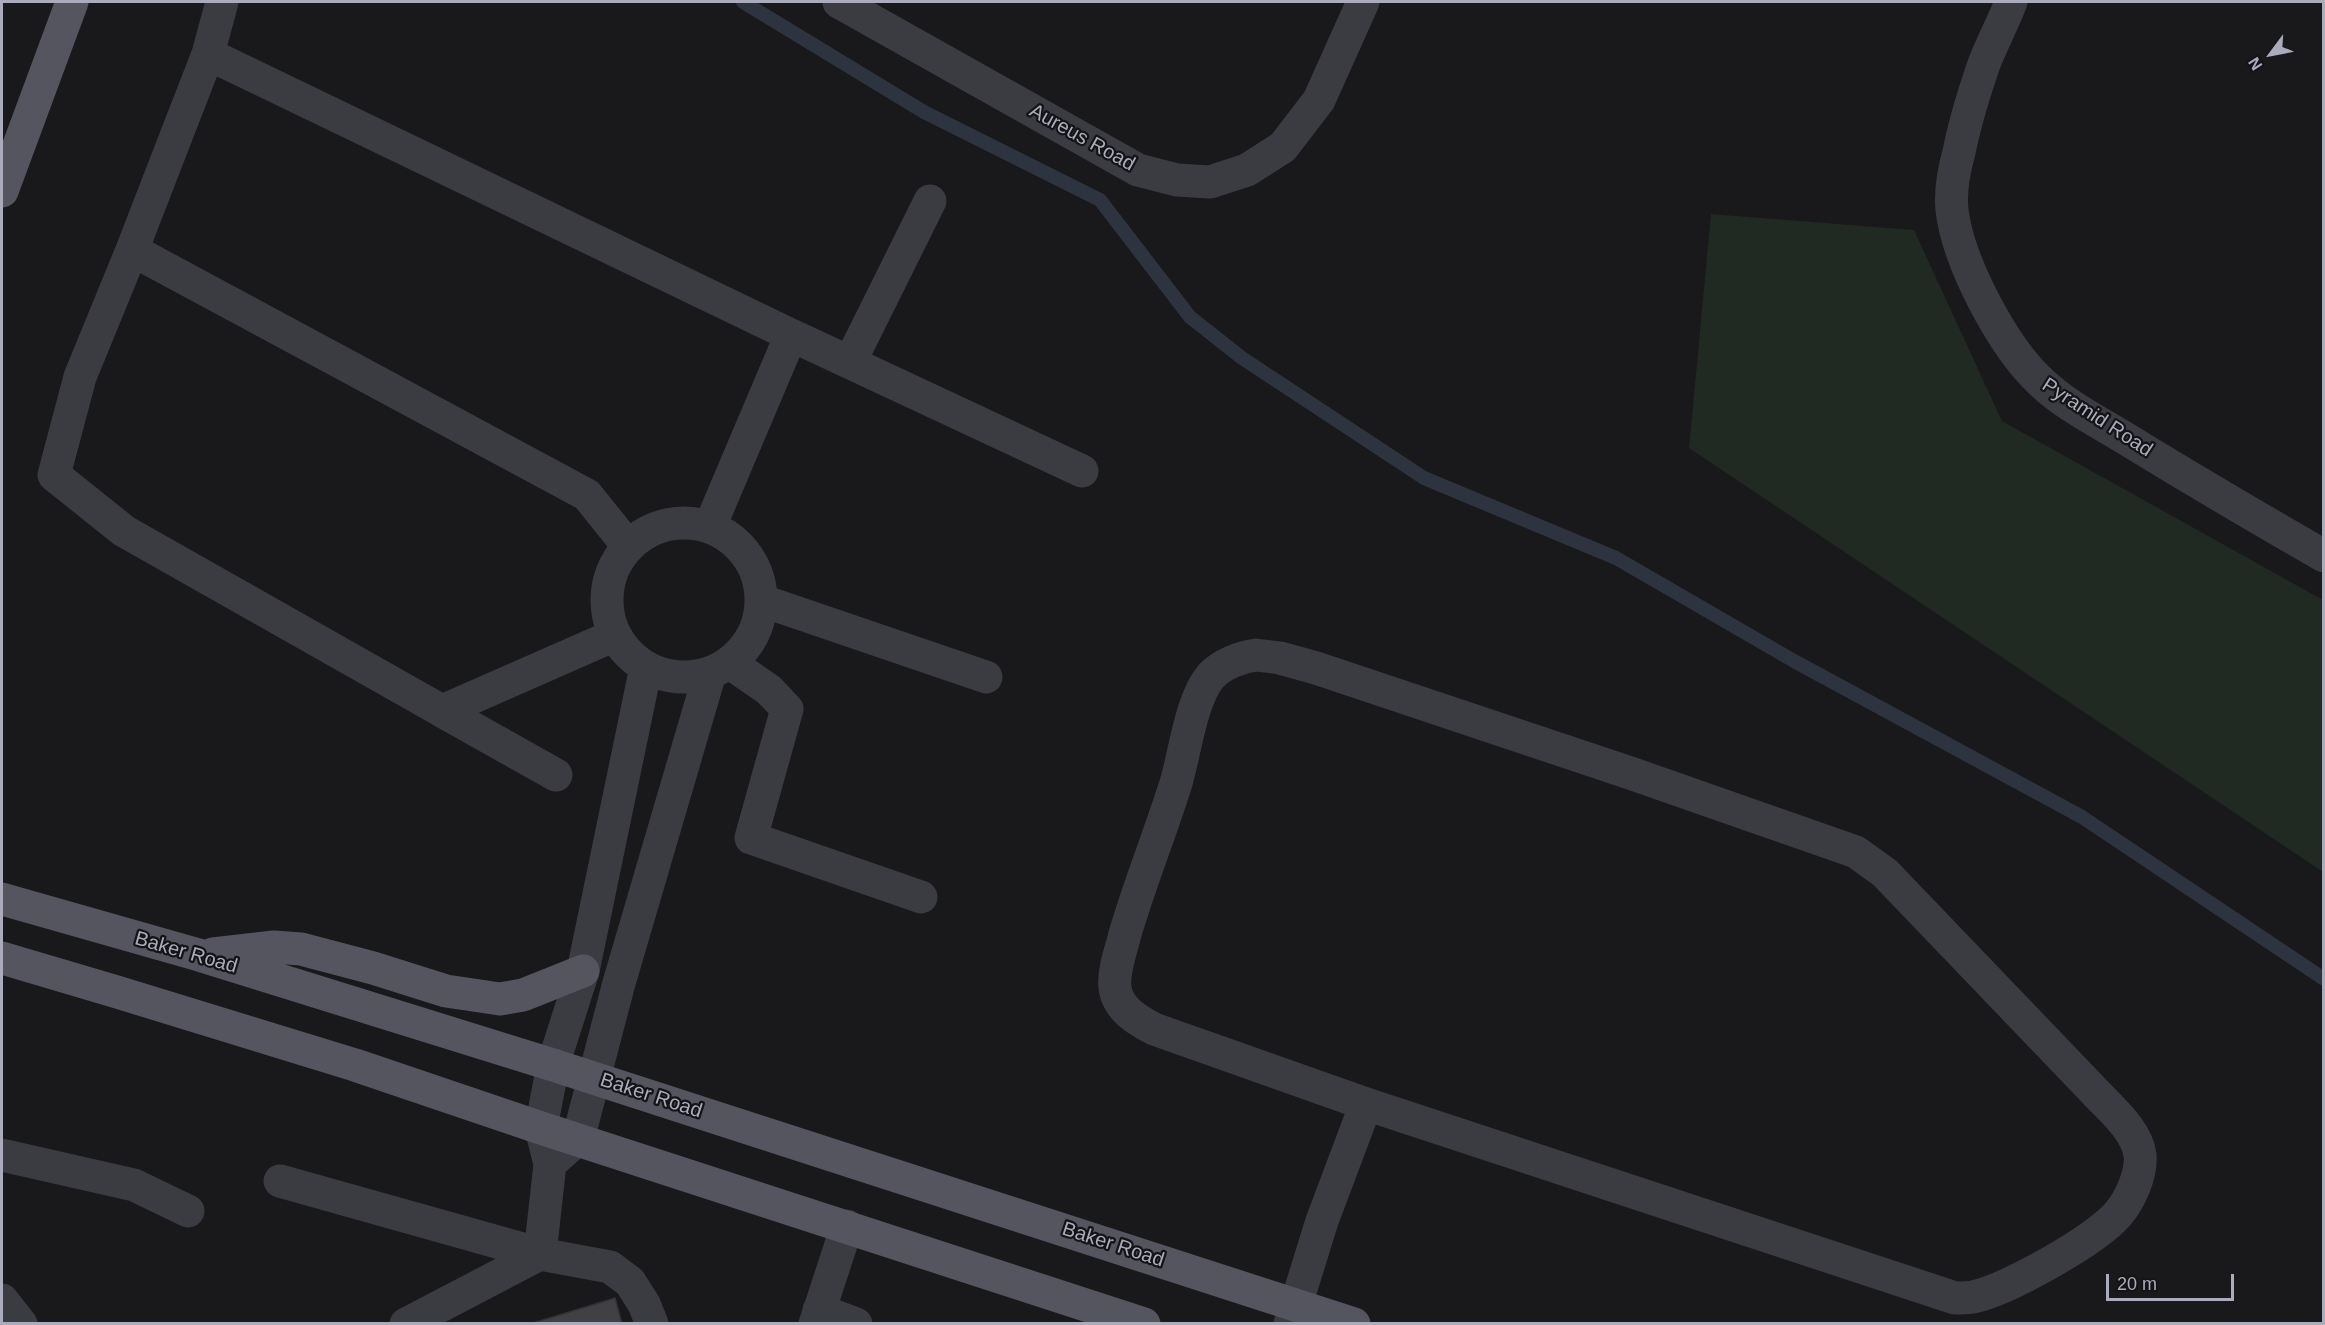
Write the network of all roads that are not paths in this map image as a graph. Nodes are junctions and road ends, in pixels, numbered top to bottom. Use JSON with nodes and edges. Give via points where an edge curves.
{"nodes":[{"id":1,"x":72,"y":2,"type":"edge"},
{"id":2,"x":222,"y":2,"type":"edge"},
{"id":3,"x":839,"y":2,"type":"edge"},
{"id":4,"x":1363,"y":2,"type":"edge"},
{"id":5,"x":2011,"y":2,"type":"edge"},
{"id":6,"x":208,"y":54,"type":"junction"},
{"id":7,"x":2,"y":191,"type":"edge"},
{"id":8,"x":930,"y":201,"type":"dead end"},
{"id":9,"x":132,"y":250,"type":"junction"},
{"id":10,"x":791,"y":334,"type":"junction"},
{"id":11,"x":850,"y":362,"type":"junction"},
{"id":12,"x":1082,"y":471,"type":"dead end"},
{"id":13,"x":710,"y":526,"type":"junction"},
{"id":14,"x":628,"y":546,"type":"junction"},
{"id":15,"x":2324,"y":556,"type":"edge"},
{"id":16,"x":762,"y":601,"type":"junction"},
{"id":17,"x":615,"y":635,"type":"junction"},
{"id":18,"x":646,"y":668,"type":"junction"},
{"id":19,"x":720,"y":668,"type":"junction"},
{"id":20,"x":986,"y":677,"type":"dead end"},
{"id":21,"x":441,"y":711,"type":"junction"},
{"id":22,"x":556,"y":775,"type":"dead end"},
{"id":23,"x":921,"y":897,"type":"dead end"},
{"id":24,"x":2,"y":899,"type":"edge"},
{"id":25,"x":199,"y":956,"type":"junction"},
{"id":26,"x":2,"y":958,"type":"edge"},
{"id":27,"x":584,"y":971,"type":"junction"},
{"id":28,"x":553,"y":1065,"type":"junction"},
{"id":29,"x":592,"y":1077,"type":"junction"},
{"id":30,"x":1366,"y":1104,"type":"junction"},
{"id":31,"x":542,"y":1128,"type":"junction"},
{"id":32,"x":578,"y":1140,"type":"junction"},
{"id":33,"x":2,"y":1155,"type":"edge"},
{"id":34,"x":550,"y":1164,"type":"junction"},
{"id":35,"x":280,"y":1181,"type":"dead end"},
{"id":36,"x":188,"y":1211,"type":"dead end"},
{"id":37,"x":847,"y":1226,"type":"junction"},
{"id":38,"x":540,"y":1254,"type":"junction"},
{"id":39,"x":2,"y":1300,"type":"edge"},
{"id":40,"x":1293,"y":1314,"type":"edge"},
{"id":41,"x":817,"y":1317,"type":"edge"},
{"id":42,"x":21,"y":1323,"type":"edge"},
{"id":43,"x":406,"y":1323,"type":"edge"},
{"id":44,"x":652,"y":1323,"type":"edge"},
{"id":45,"x":856,"y":1323,"type":"edge"},
{"id":46,"x":1144,"y":1323,"type":"edge"},
{"id":47,"x":1354,"y":1323,"type":"edge"}],
"edges":[{"from":1,"to":7,"type":"main road"},
{"from":2,"to":6,"type":"street"},
{"from":3,"to":4,"type":"street","name":"Aureus Road","via":[[1138,170],[1177,180],[1210,182],[1247,170],[1283,147],[1319,100]]},
{"from":5,"to":15,"type":"street","name":"Pyramid Road","via":[[1984,64],[1954,172],[1952,210],[1969,266],[1991,314],[2030,371],[2065,400],[2220,497]]},
{"from":6,"to":9,"type":"street"},
{"from":6,"to":10,"type":"street"},
{"from":8,"to":11,"type":"street"},
{"from":9,"to":14,"type":"street","via":[[587,495]]},
{"from":9,"to":21,"type":"street","via":[[80,377],[54,475],[124,531]]},
{"from":10,"to":11,"type":"street"},
{"from":10,"to":13,"type":"street"},
{"from":11,"to":12,"type":"street"},
{"from":13,"to":14,"type":"street","via":[[666,524],[645,532]]},
{"from":13,"to":16,"type":"street","via":[[731,538],[748,555],[759,577]]},
{"from":14,"to":17,"type":"street","via":[[614,566],[606,589]]},
{"from":16,"to":19,"type":"street","via":[[758,625],[747,646]]},
{"from":16,"to":20,"type":"street"},
{"from":17,"to":18,"type":"street","via":[[628,654]]},
{"from":17,"to":21,"type":"street"},
{"from":18,"to":19,"type":"street","via":[[666,676],[688,678]]},
{"from":18,"to":27,"type":"street"},
{"from":19,"to":23,"type":"street","via":[[769,690],[787,709],[751,838]]},
{"from":19,"to":29,"type":"street"},
{"from":21,"to":22,"type":"street"},
{"from":24,"to":25,"type":"main road","name":"Baker Road"},
{"from":25,"to":27,"type":"main road","via":[[274,947],[301,949],[446,991],[500,999],[523,995]]},
{"from":25,"to":28,"type":"main road","name":"Baker Road"},
{"from":26,"to":31,"type":"main road","via":[[355,1065]]},
{"from":27,"to":28,"type":"street"},
{"from":28,"to":29,"type":"main road","name":"Baker Road"},
{"from":28,"to":31,"type":"street"},
{"from":29,"to":32,"type":"street"},
{"from":29,"to":40,"type":"main road","name":"Baker Road"},
{"from":30,"to":30,"type":"street","via":[[1154,1029],[1136,1020],[1120,1003],[1115,988],[1136,896],[1176,783],[1202,692],[1211,676],[1244,657],[1280,658],[1316,668],[1856,852],[1892,880],[2096,1093],[2137,1142],[2140,1157],[2134,1186],[2119,1214],[2093,1237],[2007,1285],[1972,1297],[1954,1298]]},
{"from":30,"to":40,"type":"street","via":[[1322,1221]]},
{"from":31,"to":32,"type":"main road"},
{"from":31,"to":34,"type":"street"},
{"from":32,"to":34,"type":"street"},
{"from":32,"to":37,"type":"main road"},
{"from":33,"to":36,"type":"street","via":[[134,1185]]},
{"from":34,"to":38,"type":"street"},
{"from":35,"to":38,"type":"street"},
{"from":37,"to":41,"type":"street"},
{"from":37,"to":46,"type":"main road"},
{"from":38,"to":43,"type":"street"},
{"from":38,"to":44,"type":"street","via":[[610,1267],[630,1282]]},
{"from":39,"to":42,"type":"street"},
{"from":40,"to":47,"type":"main road","name":"Baker Road"},
{"from":41,"to":45,"type":"street"}]}
